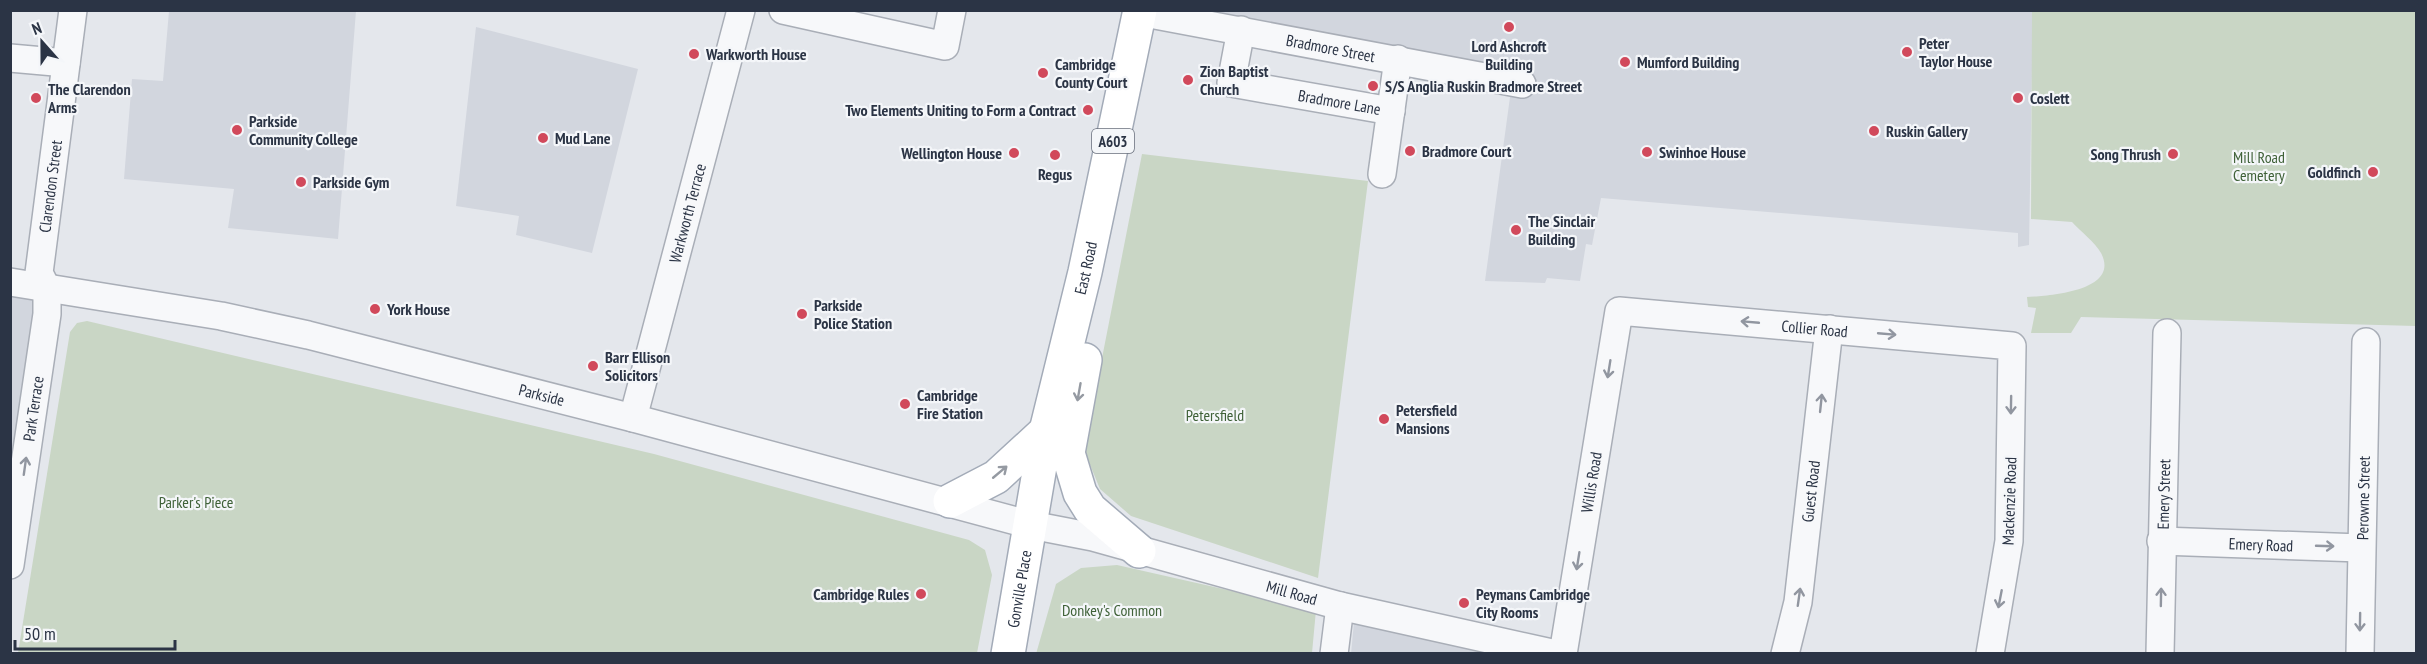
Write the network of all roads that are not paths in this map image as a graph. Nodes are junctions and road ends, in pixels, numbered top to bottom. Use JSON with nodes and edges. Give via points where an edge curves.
{"nodes":[{"id":1,"x":73,"y":10,"type":"edge"},
{"id":2,"x":741,"y":10,"type":"edge"},
{"id":3,"x":783,"y":10,"type":"edge"},
{"id":4,"x":952,"y":10,"type":"edge"},
{"id":5,"x":1140,"y":11,"type":"edge"},
{"id":6,"x":1240,"y":30,"type":"junction"},
{"id":7,"x":10,"y":58,"type":"edge"},
{"id":8,"x":1398,"y":59,"type":"junction"},
{"id":9,"x":66,"y":63,"type":"junction"},
{"id":10,"x":1522,"y":84,"type":"dead end"},
{"id":11,"x":1391,"y":111,"type":"junction"},
{"id":12,"x":1382,"y":174,"type":"dead end"},
{"id":13,"x":1085,"y":272,"type":"junction"},
{"id":14,"x":10,"y":282,"type":"edge"},
{"id":15,"x":47,"y":290,"type":"junction"},
{"id":16,"x":1619,"y":311,"type":"joint"},
{"id":17,"x":1829,"y":328,"type":"junction"},
{"id":18,"x":2168,"y":333,"type":"dead end"},
{"id":19,"x":2366,"y":342,"type":"dead end"},
{"id":20,"x":2012,"y":346,"type":"joint"},
{"id":21,"x":633,"y":418,"type":"junction"},
{"id":22,"x":1046,"y":431,"type":"junction"},
{"id":23,"x":950,"y":501,"type":"junction"},
{"id":24,"x":1031,"y":525,"type":"junction"},
{"id":25,"x":2162,"y":541,"type":"junction"},
{"id":26,"x":2361,"y":548,"type":"junction"},
{"id":27,"x":1139,"y":551,"type":"junction"},
{"id":28,"x":10,"y":565,"type":"edge"},
{"id":29,"x":1340,"y":606,"type":"junction"},
{"id":30,"x":1008,"y":654,"type":"edge"},
{"id":31,"x":1334,"y":654,"type":"edge"},
{"id":32,"x":1556,"y":654,"type":"edge"},
{"id":33,"x":1563,"y":654,"type":"edge"},
{"id":34,"x":1785,"y":654,"type":"edge"},
{"id":35,"x":1990,"y":654,"type":"edge"},
{"id":36,"x":2160,"y":654,"type":"edge"},
{"id":37,"x":2360,"y":654,"type":"edge"}],
"edges":[{"from":1,"to":9,"type":"street","name":"Clarendon Street"},
{"from":2,"to":21,"type":"street","name":"Warkworth Terrace"},
{"from":3,"to":4,"type":"street","via":[[945,46]]},
{"from":5,"to":6,"type":"street","name":"Bradmore Street"},
{"from":5,"to":13,"type":"main road","name":"East Road","number":"A603"},
{"from":6,"to":8,"type":"street","name":"Bradmore Street"},
{"from":6,"to":11,"type":"street","name":"Bradmore Lane","via":[[1231,83]]},
{"from":7,"to":9,"type":"street"},
{"from":8,"to":10,"type":"street","name":"Bradmore Street"},
{"from":8,"to":11,"type":"street"},
{"from":9,"to":15,"type":"street","name":"Clarendon Street","via":[[39,273]]},
{"from":11,"to":12,"type":"street"},
{"from":13,"to":22,"type":"main road","name":"East Road","number":"A603"},
{"from":13,"to":27,"type":"main road","one_way":true,"via":[[1089,337],[1068,453],[1080,493],[1090,509]]},
{"from":14,"to":15,"type":"street","name":"Parkside"},
{"from":15,"to":21,"type":"street","name":"Parkside","via":[[220,316],[308,335]]},
{"from":28,"to":15,"type":"street","name":"Park Terrace","one_way":true,"via":[[47,314]]},
{"from":17,"to":16,"type":"street","name":"Collier Road","one_way":true},
{"from":16,"to":33,"type":"street","name":"Willis Road","one_way":true},
{"from":17,"to":20,"type":"street","name":"Collier Road","one_way":true},
{"from":34,"to":17,"type":"street","name":"Guest Road","one_way":true,"via":[[1798,602]]},
{"from":18,"to":25,"type":"street","name":"Emery Street"},
{"from":19,"to":26,"type":"street","name":"Perowne Street"},
{"from":20,"to":35,"type":"street","name":"Mackenzie Road","one_way":true,"via":[[2009,541]]},
{"from":21,"to":23,"type":"street","name":"Parkside"},
{"from":23,"to":22,"type":"main road","one_way":true,"via":[[996,477]]},
{"from":22,"to":24,"type":"main road","name":"East Road"},
{"from":23,"to":24,"type":"street","name":"Parkside"},
{"from":24,"to":27,"type":"street","name":"Mill Road"},
{"from":24,"to":30,"type":"main road","name":"Gonville Place"},
{"from":25,"to":26,"type":"street","name":"Emery Road","one_way":true},
{"from":36,"to":25,"type":"street","name":"Emery Street","one_way":true},
{"from":26,"to":37,"type":"street","name":"Perowne Street","one_way":true},
{"from":27,"to":29,"type":"street","name":"Mill Road"},
{"from":29,"to":31,"type":"street"},
{"from":29,"to":32,"type":"street","name":"Mill Road"}]}
